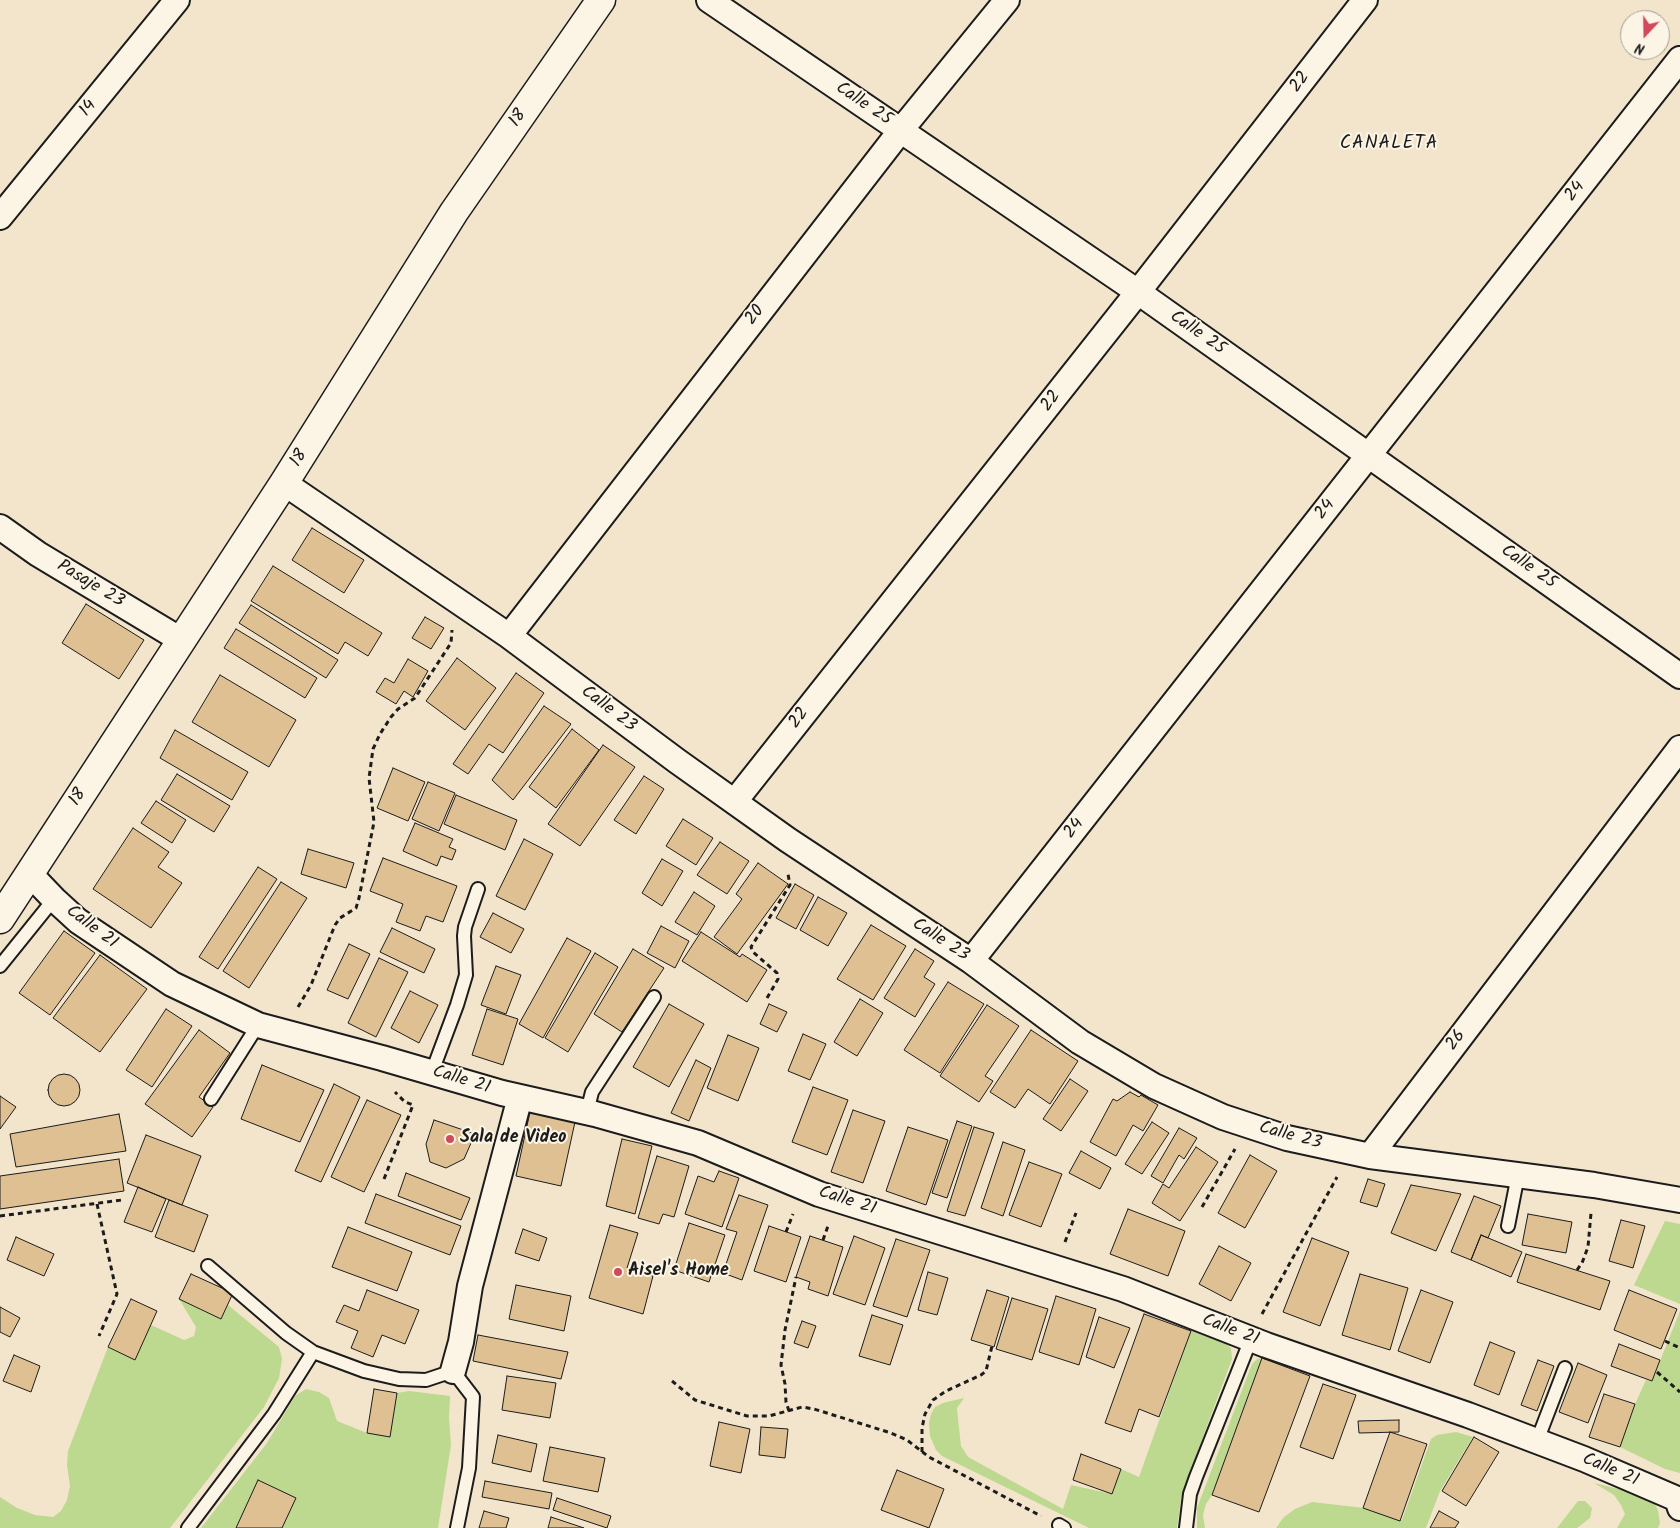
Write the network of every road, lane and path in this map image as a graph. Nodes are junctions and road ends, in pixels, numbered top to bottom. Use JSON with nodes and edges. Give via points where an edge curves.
{"nodes":[{"id":1,"x":177,"y":0,"type":"edge"},
{"id":2,"x":601,"y":0,"type":"edge"},
{"id":3,"x":709,"y":0,"type":"edge"},
{"id":4,"x":1007,"y":0,"type":"edge"},
{"id":5,"x":1365,"y":0,"type":"edge"},
{"id":6,"x":1680,"y":59,"type":"edge"},
{"id":7,"x":901,"y":130,"type":"junction"},
{"id":8,"x":0,"y":217,"type":"edge"},
{"id":9,"x":1138,"y":292,"type":"junction"},
{"id":10,"x":1370,"y":455,"type":"junction"},
{"id":11,"x":284,"y":483,"type":"junction"},
{"id":12,"x":0,"y":527,"type":"edge"},
{"id":13,"x":454,"y":600,"type":"junction"},
{"id":14,"x":509,"y":636,"type":"junction"},
{"id":15,"x":181,"y":640,"type":"junction"},
{"id":16,"x":1680,"y":676,"type":"edge"},
{"id":17,"x":1680,"y":748,"type":"edge"},
{"id":18,"x":736,"y":801,"type":"junction"},
{"id":19,"x":803,"y":850,"type":"junction"},
{"id":20,"x":30,"y":874,"type":"junction"},
{"id":21,"x":478,"y":889,"type":"dead end"},
{"id":22,"x":54,"y":899,"type":"junction"},
{"id":23,"x":0,"y":919,"type":"edge"},
{"id":24,"x":971,"y":961,"type":"junction"},
{"id":25,"x":0,"y":966,"type":"edge"},
{"id":26,"x":654,"y":997,"type":"dead end"},
{"id":27,"x":767,"y":998,"type":"dead end"},
{"id":28,"x":258,"y":1025,"type":"junction"},
{"id":29,"x":283,"y":1032,"type":"junction"},
{"id":30,"x":382,"y":1058,"type":"junction"},
{"id":31,"x":432,"y":1072,"type":"junction"},
{"id":32,"x":520,"y":1098,"type":"junction"},
{"id":33,"x":211,"y":1099,"type":"dead end"},
{"id":34,"x":587,"y":1112,"type":"junction"},
{"id":35,"x":1248,"y":1125,"type":"junction"},
{"id":36,"x":1370,"y":1156,"type":"junction"},
{"id":37,"x":1518,"y":1175,"type":"junction"},
{"id":38,"x":384,"y":1179,"type":"dead end"},
{"id":39,"x":1594,"y":1185,"type":"junction"},
{"id":40,"x":122,"y":1200,"type":"dead end"},
{"id":41,"x":1680,"y":1200,"type":"edge"},
{"id":42,"x":97,"y":1204,"type":"junction"},
{"id":43,"x":1202,"y":1207,"type":"dead end"},
{"id":44,"x":0,"y":1216,"type":"edge"},
{"id":45,"x":1508,"y":1226,"type":"dead end"},
{"id":46,"x":208,"y":1266,"type":"dead end"},
{"id":47,"x":1577,"y":1270,"type":"dead end"},
{"id":48,"x":796,"y":1277,"type":"dead end"},
{"id":49,"x":99,"y":1336,"type":"dead end"},
{"id":50,"x":1251,"y":1339,"type":"junction"},
{"id":51,"x":1665,"y":1341,"type":"dead end"},
{"id":52,"x":992,"y":1346,"type":"dead end"},
{"id":53,"x":1680,"y":1348,"type":"edge"},
{"id":54,"x":313,"y":1352,"type":"junction"},
{"id":55,"x":1565,"y":1368,"type":"dead end"},
{"id":56,"x":453,"y":1371,"type":"junction"},
{"id":57,"x":1657,"y":1372,"type":"dead end"},
{"id":58,"x":672,"y":1380,"type":"dead end"},
{"id":59,"x":1680,"y":1392,"type":"edge"},
{"id":60,"x":789,"y":1411,"type":"junction"},
{"id":61,"x":1537,"y":1441,"type":"junction"},
{"id":62,"x":922,"y":1452,"type":"junction"},
{"id":63,"x":1680,"y":1508,"type":"edge"},
{"id":64,"x":1061,"y":1527,"type":"edge"},
{"id":65,"x":188,"y":1528,"type":"edge"},
{"id":66,"x":457,"y":1528,"type":"edge"},
{"id":67,"x":1186,"y":1528,"type":"edge"}],
"edges":[{"from":1,"to":8,"type":"street","name":"14"},
{"from":2,"to":11,"type":"street","name":"18","via":[[454,212]]},
{"from":3,"to":7,"type":"street","name":"Calle 25"},
{"from":4,"to":7,"type":"street","name":"20"},
{"from":5,"to":9,"type":"street","name":"22"},
{"from":6,"to":10,"type":"street","name":"24"},
{"from":7,"to":9,"type":"street","name":"Calle 25"},
{"from":7,"to":14,"type":"street","name":"20"},
{"from":9,"to":10,"type":"street","name":"Calle 25"},
{"from":9,"to":18,"type":"street","name":"22"},
{"from":10,"to":16,"type":"street","name":"Calle 25"},
{"from":10,"to":24,"type":"street","name":"24"},
{"from":11,"to":13,"type":"street","name":"Calle 23"},
{"from":11,"to":15,"type":"street","name":"18"},
{"from":12,"to":15,"type":"street","name":"Pasaje 23","via":[[38,554]]},
{"from":13,"to":14,"type":"street","name":"Calle 23"},
{"from":13,"to":29,"type":"path","via":[[451,643],[415,698],[398,709],[386,724],[373,749],[369,778],[374,822],[356,908],[335,925],[311,985]]},
{"from":14,"to":18,"type":"street","name":"Calle 23"},
{"from":15,"to":20,"type":"street","name":"18"},
{"from":17,"to":36,"type":"street","name":"26"},
{"from":18,"to":19,"type":"street","name":"Calle 23"},
{"from":19,"to":24,"type":"street","name":"Calle 23"},
{"from":19,"to":27,"type":"path","via":[[788,872],[790,885],[750,947],[777,973],[778,979]]},
{"from":20,"to":22,"type":"street","name":"Calle 21"},
{"from":20,"to":23,"type":"street","name":"18"},
{"from":21,"to":31,"type":"lane","via":[[465,927],[466,975]]},
{"from":22,"to":25,"type":"lane"},
{"from":22,"to":28,"type":"street","name":"Calle 21","via":[[78,921],[172,984]]},
{"from":24,"to":35,"type":"street","name":"Calle 23","via":[[1080,1042],[1154,1086]]},
{"from":26,"to":34,"type":"lane","via":[[592,1092]]},
{"from":28,"to":29,"type":"street","name":"Calle 21"},
{"from":28,"to":33,"type":"lane"},
{"from":29,"to":30,"type":"street","name":"Calle 21"},
{"from":30,"to":31,"type":"street","name":"Calle 21"},
{"from":30,"to":38,"type":"path","via":[[379,1071],[384,1083],[413,1105]]},
{"from":31,"to":32,"type":"street","name":"Calle 21"},
{"from":32,"to":34,"type":"street","name":"Calle 21"},
{"from":32,"to":56,"type":"street","via":[[470,1286]]},
{"from":34,"to":50,"type":"street","name":"Calle 21","via":[[698,1143],[819,1194],[1123,1289]]},
{"from":35,"to":36,"type":"street","name":"Calle 23","via":[[1286,1138]]},
{"from":35,"to":43,"type":"path"},
{"from":36,"to":37,"type":"street","name":"Calle 23"},
{"from":36,"to":50,"type":"path","via":[[1351,1162],[1340,1172]]},
{"from":37,"to":39,"type":"street","name":"Calle 23"},
{"from":37,"to":45,"type":"lane"},
{"from":39,"to":41,"type":"street","name":"Calle 23"},
{"from":39,"to":47,"type":"path","via":[[1588,1247]]},
{"from":40,"to":42,"type":"path"},
{"from":42,"to":44,"type":"path"},
{"from":42,"to":49,"type":"path","via":[[117,1294]]},
{"from":46,"to":54,"type":"lane"},
{"from":48,"to":60,"type":"path","via":[[781,1365]]},
{"from":50,"to":61,"type":"street","name":"Calle 21"},
{"from":50,"to":67,"type":"lane","via":[[1190,1494]]},
{"from":51,"to":53,"type":"path"},
{"from":52,"to":62,"type":"path","via":[[986,1370],[981,1375],[933,1400],[922,1428]]},
{"from":54,"to":56,"type":"lane","via":[[364,1372],[399,1379],[426,1380]]},
{"from":54,"to":65,"type":"lane","via":[[274,1414]]},
{"from":55,"to":61,"type":"lane"},
{"from":56,"to":66,"type":"lane","via":[[473,1397],[469,1468]]},
{"from":57,"to":59,"type":"path"},
{"from":58,"to":60,"type":"path","via":[[695,1400],[747,1416],[769,1416]]},
{"from":60,"to":62,"type":"path","via":[[814,1409],[882,1430],[907,1440]]},
{"from":61,"to":63,"type":"street","name":"Calle 21","via":[[1677,1499]]},
{"from":62,"to":64,"type":"path"}]}
